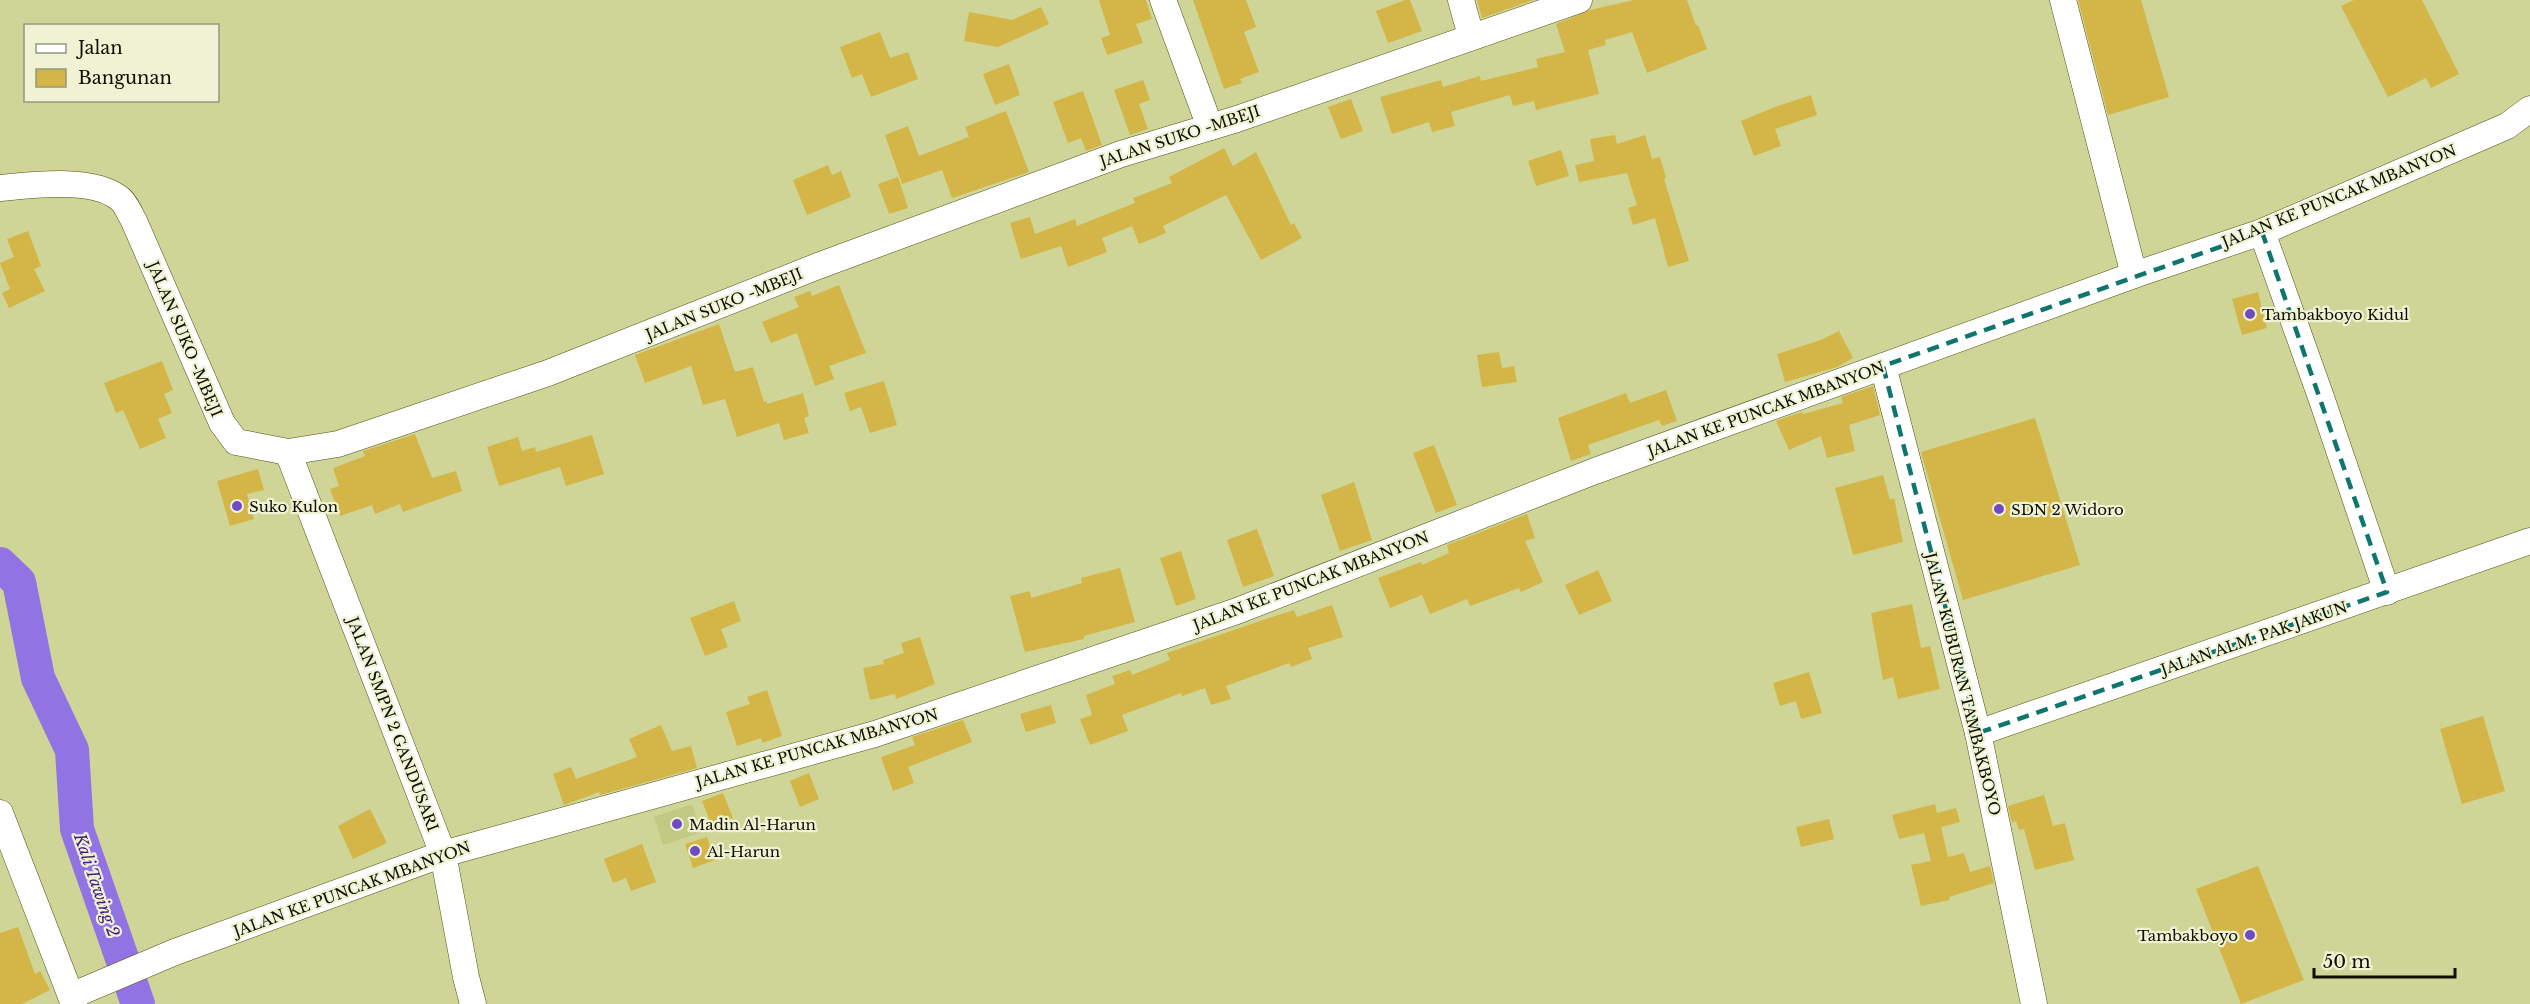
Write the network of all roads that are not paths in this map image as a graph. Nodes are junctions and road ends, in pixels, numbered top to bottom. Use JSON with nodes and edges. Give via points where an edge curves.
{"nodes":[{"id":1,"x":1163,"y":0,"type":"edge"},
{"id":2,"x":1461,"y":0,"type":"edge"},
{"id":3,"x":1579,"y":0,"type":"edge"},
{"id":4,"x":2063,"y":0,"type":"edge"},
{"id":5,"x":1471,"y":36,"type":"junction"},
{"id":6,"x":2530,"y":109,"type":"edge"},
{"id":7,"x":1210,"y":127,"type":"junction"},
{"id":8,"x":0,"y":188,"type":"edge"},
{"id":9,"x":2262,"y":232,"type":"junction"},
{"id":10,"x":2134,"y":275,"type":"junction"},
{"id":11,"x":1883,"y":366,"type":"junction"},
{"id":12,"x":288,"y":452,"type":"junction"},
{"id":13,"x":2530,"y":541,"type":"edge"},
{"id":14,"x":2387,"y":592,"type":"junction"},
{"id":15,"x":1978,"y":733,"type":"junction"},
{"id":16,"x":0,"y":813,"type":"edge"},
{"id":17,"x":443,"y":854,"type":"junction"},
{"id":18,"x":78,"y":997,"type":"edge"},
{"id":19,"x":473,"y":1004,"type":"edge"},
{"id":20,"x":2034,"y":1004,"type":"edge"}],
"edges":[{"from":1,"to":7,"type":"street"},
{"from":2,"to":5,"type":"street"},
{"from":3,"to":5,"type":"street","name":"JALAN SUKO -MBEJI"},
{"from":4,"to":10,"type":"street"},
{"from":5,"to":7,"type":"street","name":"JALAN SUKO -MBEJI"},
{"from":6,"to":9,"type":"street","name":"JALAN KE PUNCAK MBANYON","via":[[2507,126]]},
{"from":7,"to":12,"type":"street","name":"JALAN SUKO -MBEJI","via":[[1121,154],[818,266],[548,373],[338,444]]},
{"from":8,"to":12,"type":"street","name":"JALAN SUKO -MBEJI","via":[[91,186],[120,198],[148,251],[222,423],[236,442]]},
{"from":9,"to":10,"type":"street","name":"JALAN KE PUNCAK MBANYON"},
{"from":9,"to":14,"type":"street"},
{"from":10,"to":11,"type":"street","name":"JALAN KE PUNCAK MBANYON"},
{"from":11,"to":15,"type":"street","name":"JALAN KUBURAN TAMBAKBOYO"},
{"from":11,"to":17,"type":"street","name":"JALAN KE PUNCAK MBANYON","via":[[1596,471],[1237,610],[886,730]]},
{"from":12,"to":17,"type":"street","name":"JALAN SMPN 2 GANDUSARI"},
{"from":13,"to":14,"type":"street","name":"JALAN ALM. PAK JAKUN"},
{"from":14,"to":15,"type":"street","name":"JALAN ALM. PAK JAKUN"},
{"from":15,"to":20,"type":"street","name":"JALAN KUBURAN TAMBAKBOYO"},
{"from":16,"to":18,"type":"street"},
{"from":17,"to":18,"type":"street","name":"JALAN KE PUNCAK MBANYON","via":[[175,952]]},
{"from":17,"to":19,"type":"street","name":"JALAN SMPN 2 GANDUSARI"}]}
